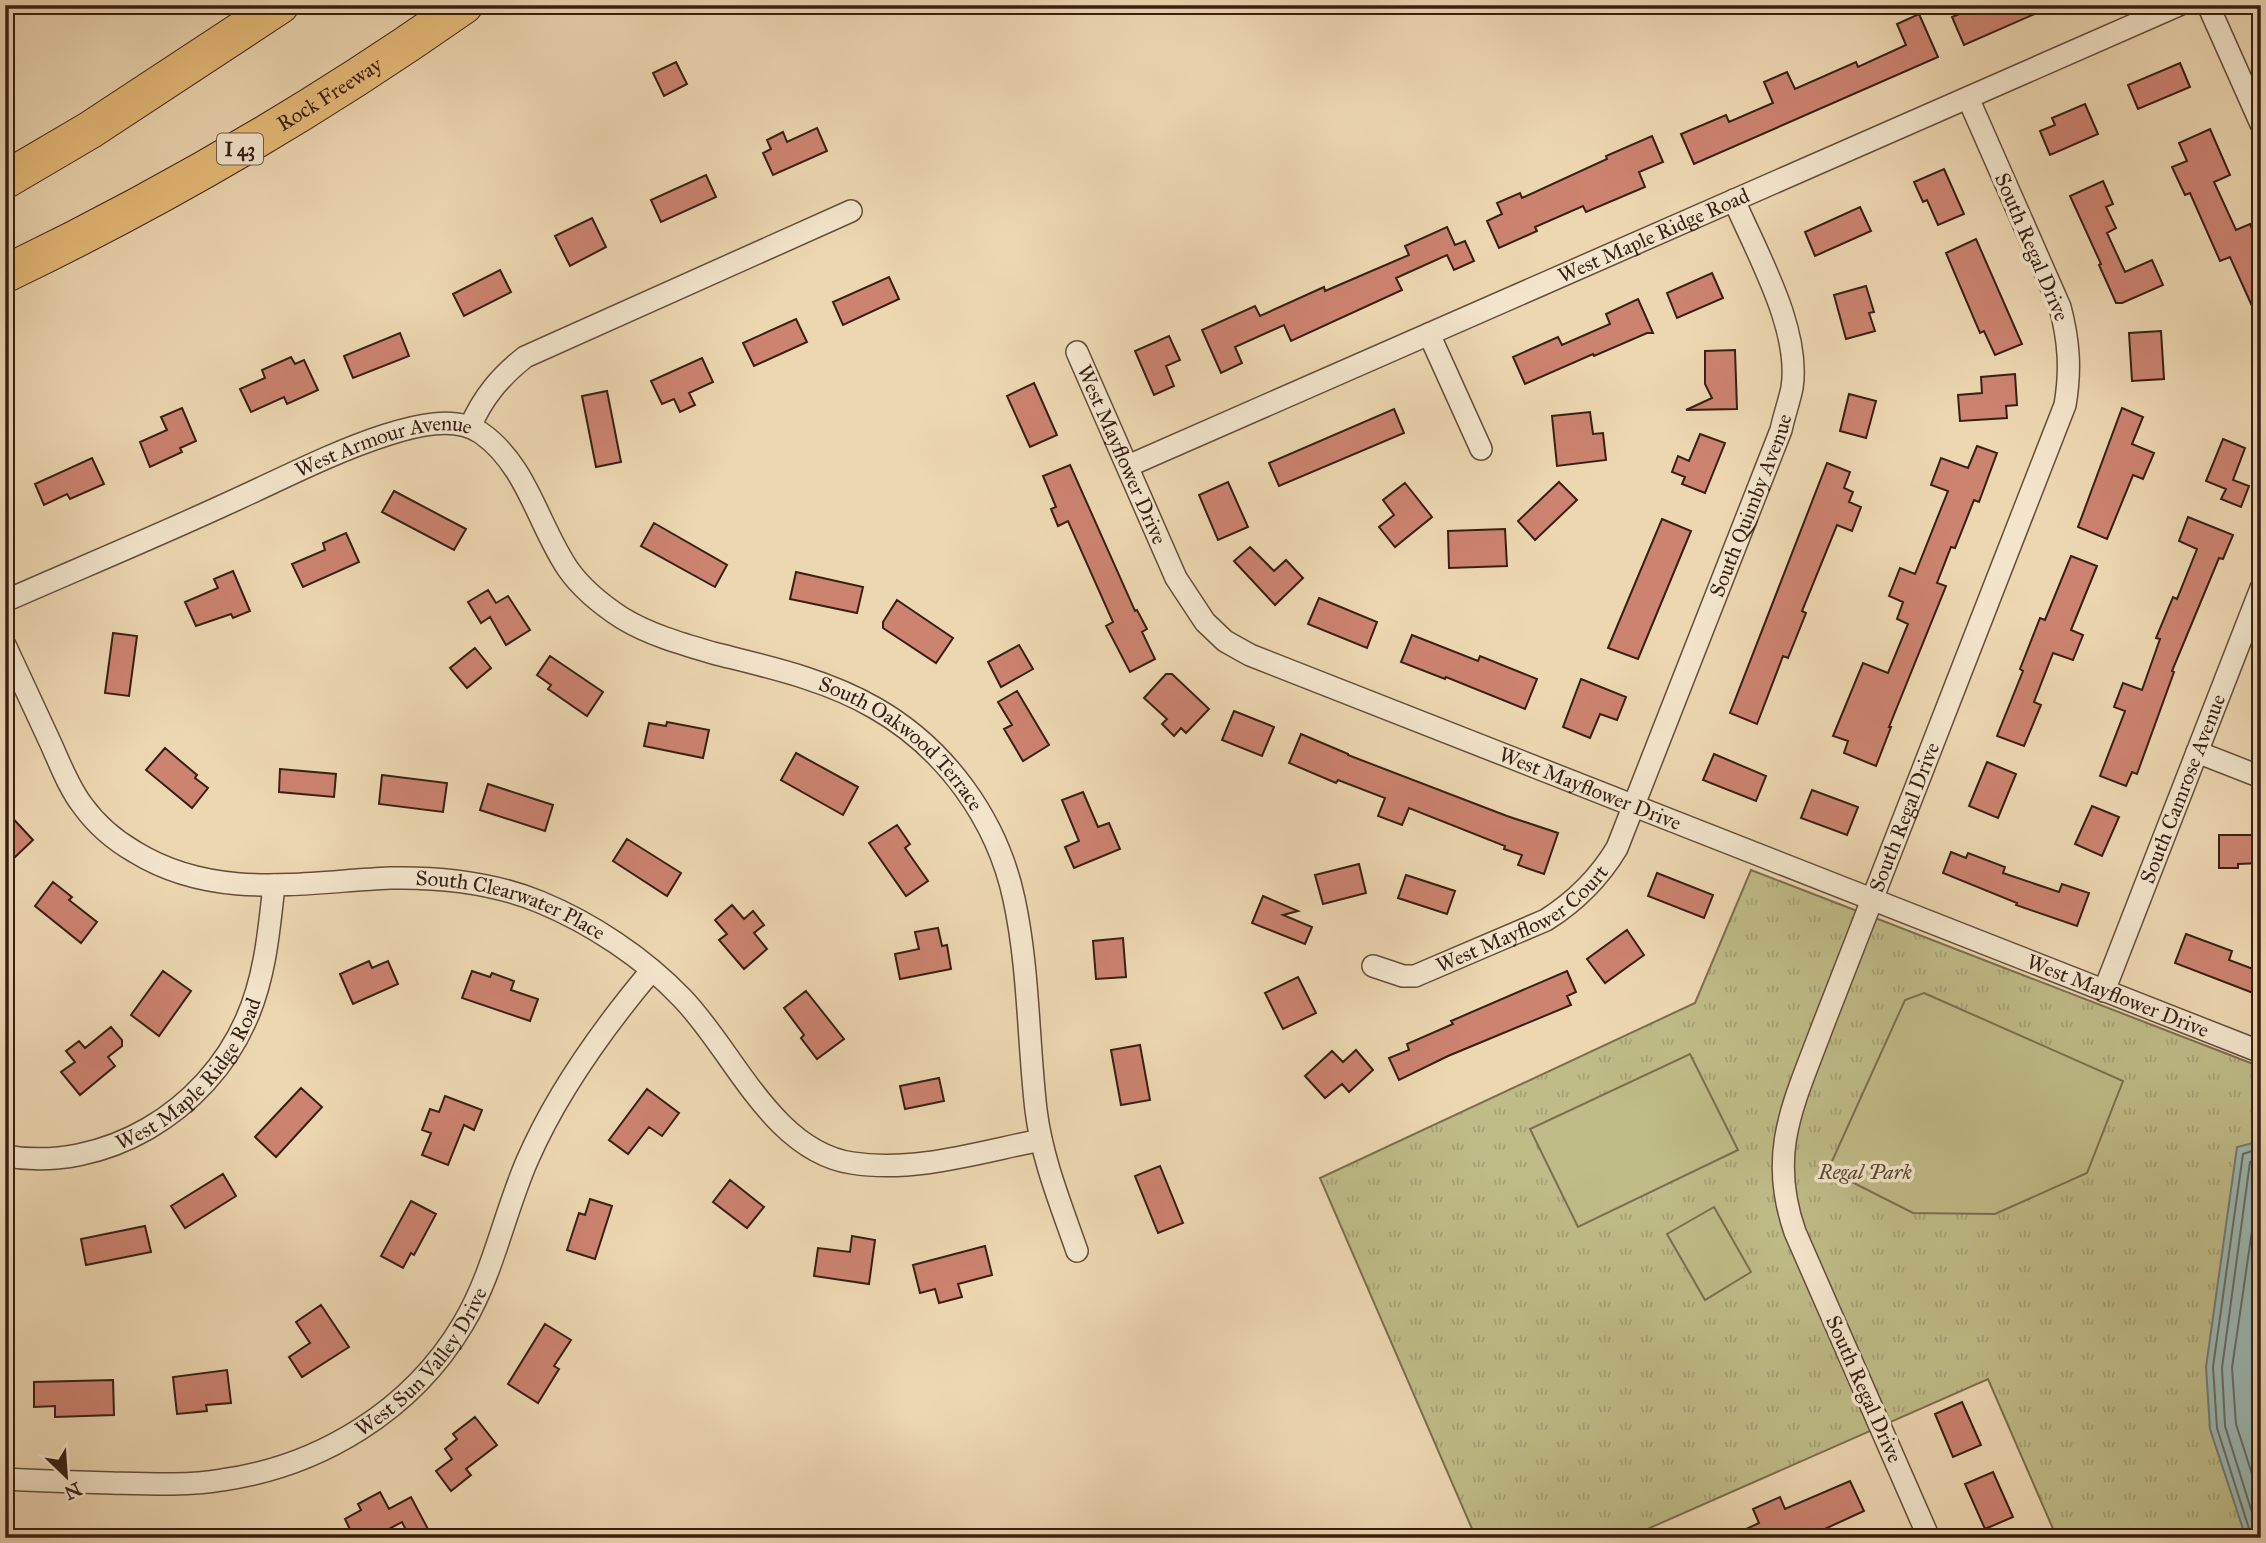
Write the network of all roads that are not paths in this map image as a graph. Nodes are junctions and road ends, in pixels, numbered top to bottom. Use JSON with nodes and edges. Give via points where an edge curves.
{"nodes":[{"id":1,"x":280,"y":5,"type":"edge"},
{"id":2,"x":464,"y":5,"type":"edge"},
{"id":3,"x":2179,"y":5,"type":"edge"},
{"id":4,"x":2208,"y":5,"type":"edge"},
{"id":5,"x":1968,"y":97,"type":"junction"},
{"id":6,"x":2261,"y":124,"type":"edge"},
{"id":7,"x":5,"y":180,"type":"edge"},
{"id":8,"x":1734,"y":200,"type":"junction"},
{"id":9,"x":851,"y":211,"type":"dead end"},
{"id":10,"x":5,"y":274,"type":"edge"},
{"id":11,"x":1429,"y":334,"type":"junction"},
{"id":12,"x":1077,"y":352,"type":"dead end"},
{"id":13,"x":470,"y":427,"type":"junction"},
{"id":14,"x":1481,"y":449,"type":"dead end"},
{"id":15,"x":1128,"y":466,"type":"junction"},
{"id":16,"x":2261,"y":588,"type":"edge"},
{"id":17,"x":5,"y":601,"type":"edge"},
{"id":18,"x":5,"y":645,"type":"edge"},
{"id":19,"x":2197,"y":752,"type":"junction"},
{"id":20,"x":2261,"y":777,"type":"edge"},
{"id":21,"x":1635,"y":807,"type":"junction"},
{"id":22,"x":274,"y":885,"type":"junction"},
{"id":23,"x":1874,"y":901,"type":"junction"},
{"id":24,"x":1373,"y":966,"type":"dead end"},
{"id":25,"x":651,"y":971,"type":"junction"},
{"id":26,"x":2104,"y":991,"type":"junction"},
{"id":27,"x":2261,"y":1052,"type":"edge"},
{"id":28,"x":1041,"y":1140,"type":"junction"},
{"id":29,"x":5,"y":1156,"type":"edge"},
{"id":30,"x":1077,"y":1251,"type":"dead end"},
{"id":31,"x":5,"y":1479,"type":"edge"},
{"id":32,"x":1927,"y":1537,"type":"edge"}],
"edges":[{"from":1,"to":7,"type":"highway"},
{"from":2,"to":10,"type":"highway","name":"Rock Freeway","number":"I 43","via":[[278,127],[115,219]]},
{"from":3,"to":5,"type":"street","name":"West Maple Ridge Road"},
{"from":4,"to":6,"type":"street"},
{"from":5,"to":8,"type":"street","name":"West Maple Ridge Road"},
{"from":5,"to":23,"type":"street","name":"South Regal Drive","via":[[2060,307],[2068,335],[2070,379],[2065,405]]},
{"from":8,"to":11,"type":"street","name":"West Maple Ridge Road"},
{"from":8,"to":21,"type":"street","name":"South Quimby Avenue","via":[[1787,326],[1791,389],[1781,430]]},
{"from":9,"to":13,"type":"street","name":"West Armour Avenue","via":[[525,357],[490,389]]},
{"from":11,"to":14,"type":"street"},
{"from":11,"to":15,"type":"street","name":"West Maple Ridge Road"},
{"from":12,"to":15,"type":"street","name":"West Mayflower Drive"},
{"from":13,"to":17,"type":"street","name":"West Armour Avenue","via":[[451,423],[387,435]]},
{"from":13,"to":28,"type":"street","name":"South Oakwood Terrace","via":[[484,435],[523,481],[567,568],[600,602],[658,636],[849,694],[905,727],[947,765],[989,827],[1014,895]]},
{"from":15,"to":21,"type":"street","name":"West Mayflower Drive","via":[[1176,578],[1192,606],[1225,640],[1264,662]]},
{"from":16,"to":19,"type":"street","name":"South Camrose Avenue"},
{"from":18,"to":22,"type":"street","name":"South Clearwater Place","via":[[67,777],[82,805],[103,828],[139,855],[179,872],[218,883]]},
{"from":19,"to":20,"type":"street"},
{"from":19,"to":26,"type":"street","name":"South Camrose Avenue"},
{"from":21,"to":23,"type":"street","name":"West Mayflower Drive"},
{"from":21,"to":24,"type":"street","name":"West Mayflower Court","via":[[1605,867],[1566,907],[1546,920],[1415,976]]},
{"from":22,"to":25,"type":"street","name":"South Clearwater Place","via":[[393,878],[450,880],[496,888],[561,912]]},
{"from":22,"to":29,"type":"street","name":"West Maple Ridge Road","via":[[264,960],[247,1018],[233,1047],[199,1089],[155,1125],[89,1154],[59,1159]]},
{"from":23,"to":26,"type":"street","name":"West Mayflower Drive"},
{"from":23,"to":32,"type":"street","name":"South Regal Drive","via":[[1787,1121],[1782,1179],[1795,1232]]},
{"from":25,"to":28,"type":"street","name":"South Clearwater Place","via":[[691,1007],[771,1113],[800,1140],[831,1158],[903,1165]]},
{"from":25,"to":31,"type":"street","name":"West Sun Valley Drive","via":[[544,1125],[464,1324],[442,1356],[397,1403],[365,1428],[324,1450],[256,1475],[155,1485]]},
{"from":26,"to":27,"type":"street","name":"West Mayflower Drive"},
{"from":28,"to":30,"type":"street","name":"South Oakwood Terrace"}]}
